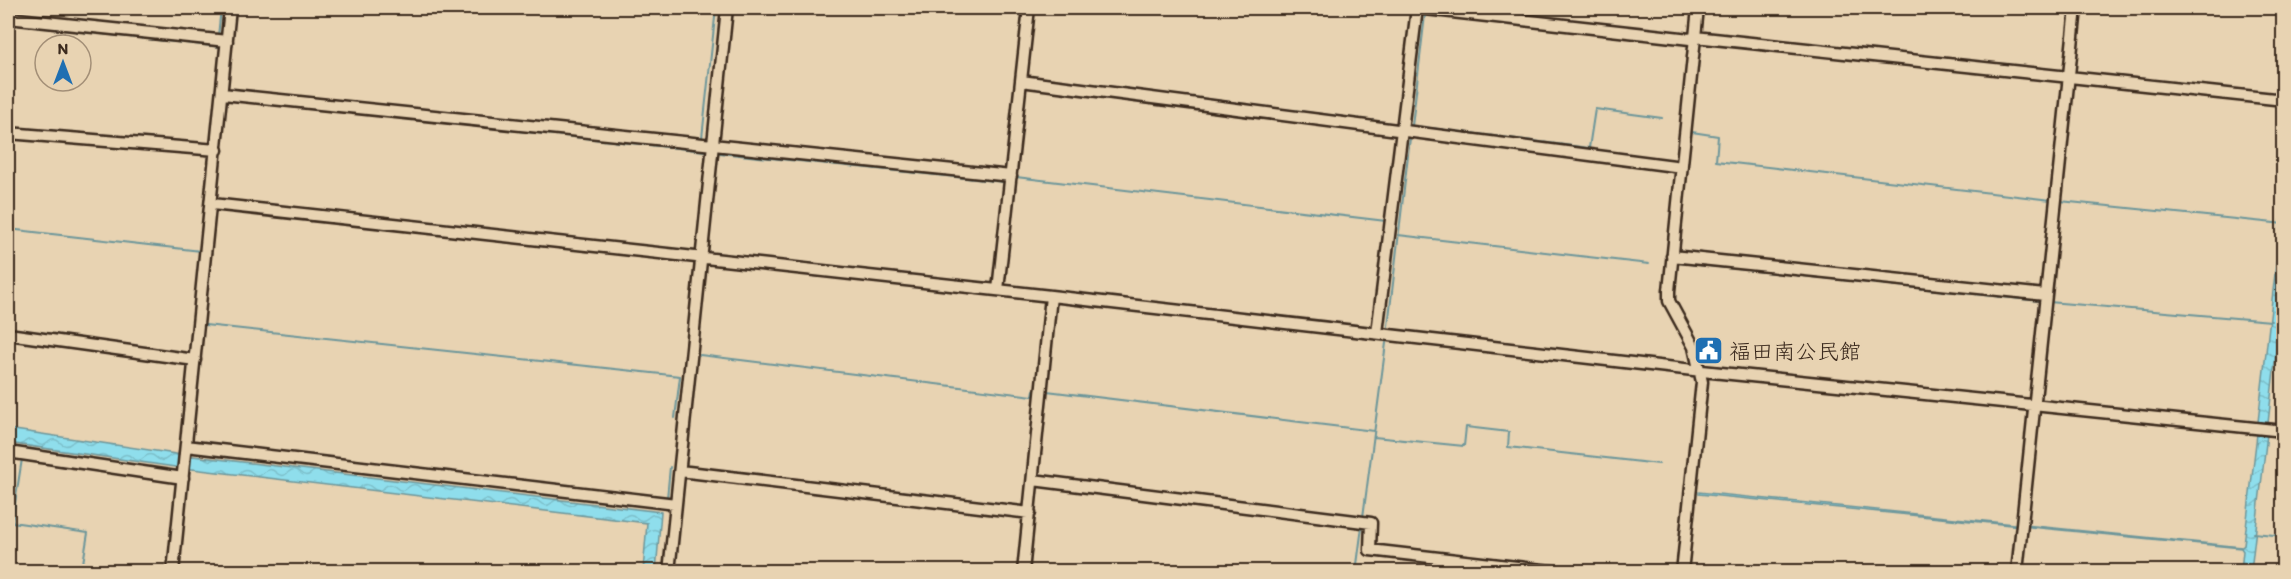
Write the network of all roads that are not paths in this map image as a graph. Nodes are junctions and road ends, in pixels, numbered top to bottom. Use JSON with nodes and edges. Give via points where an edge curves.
{"nodes":[{"id":1,"x":230,"y":8,"type":"edge"},
{"id":2,"x":727,"y":8,"type":"edge"},
{"id":3,"x":1029,"y":8,"type":"edge"},
{"id":4,"x":1416,"y":8,"type":"edge"},
{"id":5,"x":1698,"y":8,"type":"edge"},
{"id":6,"x":2076,"y":8,"type":"edge"},
{"id":7,"x":8,"y":18,"type":"edge"},
{"id":8,"x":1695,"y":37,"type":"junction"},
{"id":9,"x":227,"y":41,"type":"junction"},
{"id":10,"x":2068,"y":78,"type":"junction"},
{"id":11,"x":1021,"y":81,"type":"junction"},
{"id":12,"x":223,"y":94,"type":"junction"},
{"id":13,"x":2283,"y":100,"type":"edge"},
{"id":14,"x":1402,"y":131,"type":"junction"},
{"id":15,"x":8,"y":133,"type":"edge"},
{"id":16,"x":713,"y":145,"type":"junction"},
{"id":17,"x":217,"y":150,"type":"junction"},
{"id":18,"x":1682,"y":167,"type":"junction"},
{"id":19,"x":1011,"y":176,"type":"junction"},
{"id":20,"x":212,"y":204,"type":"junction"},
{"id":21,"x":1672,"y":256,"type":"junction"},
{"id":22,"x":702,"y":258,"type":"junction"},
{"id":23,"x":999,"y":290,"type":"junction"},
{"id":24,"x":2045,"y":295,"type":"junction"},
{"id":25,"x":1051,"y":296,"type":"junction"},
{"id":26,"x":1377,"y":333,"type":"junction"},
{"id":27,"x":8,"y":334,"type":"edge"},
{"id":28,"x":195,"y":360,"type":"junction"},
{"id":29,"x":1701,"y":371,"type":"junction"},
{"id":30,"x":2034,"y":405,"type":"junction"},
{"id":31,"x":2283,"y":431,"type":"edge"},
{"id":32,"x":186,"y":449,"type":"junction"},
{"id":33,"x":8,"y":452,"type":"edge"},
{"id":34,"x":680,"y":471,"type":"junction"},
{"id":35,"x":183,"y":474,"type":"junction"},
{"id":36,"x":1033,"y":480,"type":"junction"},
{"id":37,"x":676,"y":504,"type":"junction"},
{"id":38,"x":1030,"y":513,"type":"junction"},
{"id":39,"x":173,"y":572,"type":"edge"},
{"id":40,"x":669,"y":572,"type":"edge"},
{"id":41,"x":1023,"y":572,"type":"edge"},
{"id":42,"x":1560,"y":572,"type":"edge"},
{"id":43,"x":1682,"y":572,"type":"edge"},
{"id":44,"x":2017,"y":572,"type":"edge"}],
"edges":[{"from":1,"to":9,"type":"street"},
{"from":2,"to":16,"type":"street"},
{"from":3,"to":11,"type":"street"},
{"from":4,"to":8,"type":"street"},
{"from":4,"to":14,"type":"street"},
{"from":5,"to":8,"type":"street"},
{"from":6,"to":10,"type":"street"},
{"from":7,"to":9,"type":"street"},
{"from":8,"to":10,"type":"street"},
{"from":8,"to":18,"type":"street"},
{"from":9,"to":12,"type":"street"},
{"from":10,"to":13,"type":"street"},
{"from":10,"to":24,"type":"street"},
{"from":11,"to":14,"type":"street"},
{"from":11,"to":19,"type":"street"},
{"from":12,"to":16,"type":"street"},
{"from":12,"to":17,"type":"street"},
{"from":14,"to":18,"type":"street"},
{"from":14,"to":26,"type":"street"},
{"from":15,"to":17,"type":"street"},
{"from":16,"to":19,"type":"street"},
{"from":16,"to":22,"type":"street"},
{"from":17,"to":20,"type":"street"},
{"from":18,"to":21,"type":"street"},
{"from":19,"to":23,"type":"street"},
{"from":20,"to":22,"type":"street"},
{"from":20,"to":28,"type":"street"},
{"from":21,"to":24,"type":"street"},
{"from":21,"to":29,"type":"street","via":[[1669,301],[1694,347]]},
{"from":22,"to":23,"type":"street"},
{"from":22,"to":34,"type":"street"},
{"from":23,"to":25,"type":"street"},
{"from":24,"to":30,"type":"street"},
{"from":25,"to":26,"type":"street"},
{"from":25,"to":36,"type":"street"},
{"from":26,"to":29,"type":"street"},
{"from":27,"to":28,"type":"street"},
{"from":28,"to":32,"type":"street"},
{"from":29,"to":30,"type":"street"},
{"from":29,"to":43,"type":"street","via":[[1701,405]]},
{"from":30,"to":31,"type":"street"},
{"from":30,"to":44,"type":"street"},
{"from":32,"to":35,"type":"street"},
{"from":32,"to":37,"type":"street"},
{"from":33,"to":35,"type":"street"},
{"from":34,"to":37,"type":"street"},
{"from":34,"to":38,"type":"street"},
{"from":35,"to":39,"type":"street"},
{"from":36,"to":38,"type":"street"},
{"from":36,"to":42,"type":"street","via":[[1371,523],[1370,550]]},
{"from":37,"to":40,"type":"street"},
{"from":38,"to":41,"type":"street"}]}
